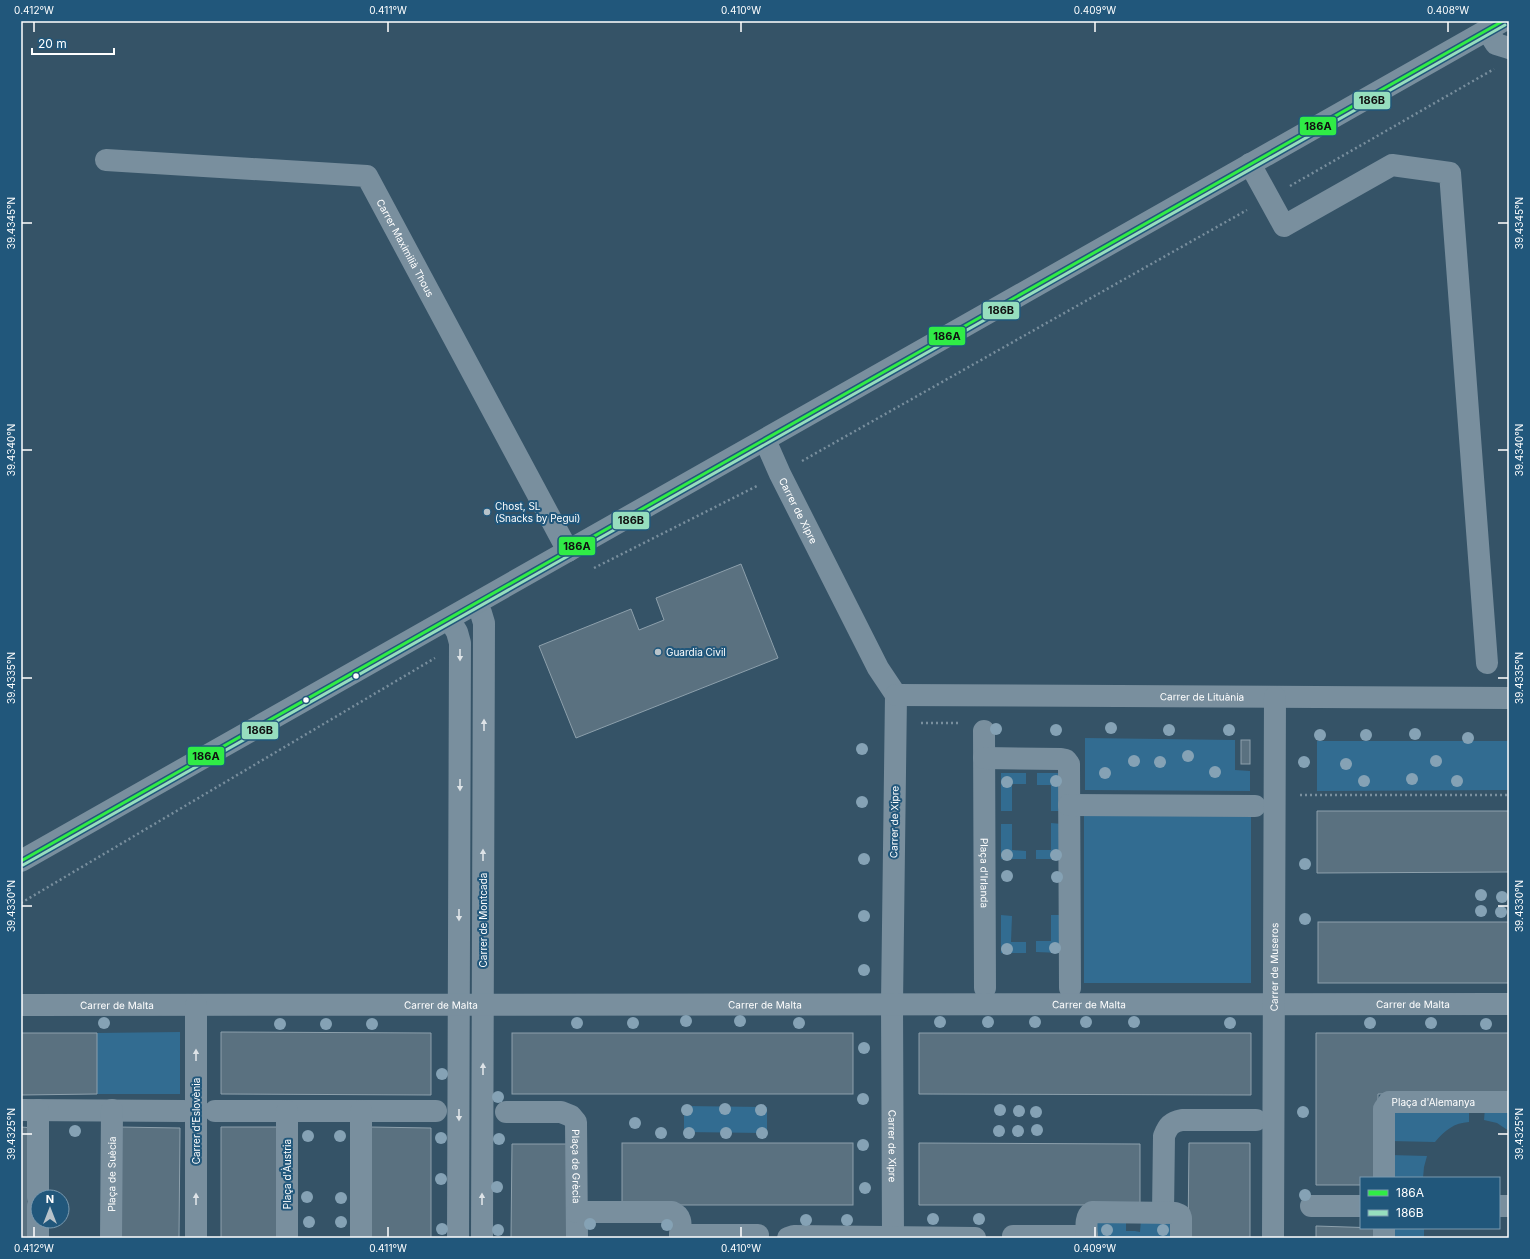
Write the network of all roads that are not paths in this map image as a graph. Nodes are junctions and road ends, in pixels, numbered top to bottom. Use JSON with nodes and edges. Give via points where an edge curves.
{"nodes":[{"id":1,"x":1496,"y":26,"type":"edge"},
{"id":2,"x":1509,"y":48,"type":"edge"},
{"id":3,"x":106,"y":160,"type":"dead end"},
{"id":4,"x":1250,"y":164,"type":"junction"},
{"id":5,"x":765,"y":440,"type":"junction"},
{"id":6,"x":568,"y":551,"type":"junction"},
{"id":7,"x":476,"y":604,"type":"junction"},
{"id":8,"x":449,"y":619,"type":"junction"},
{"id":9,"x":1488,"y":663,"type":"dead end"},
{"id":10,"x":896,"y":695,"type":"junction"},
{"id":11,"x":1275,"y":697,"type":"junction"},
{"id":12,"x":1509,"y":698,"type":"edge"},
{"id":13,"x":984,"y":731,"type":"dead end"},
{"id":14,"x":984,"y":758,"type":"junction"},
{"id":15,"x":1069,"y":805,"type":"junction"},
{"id":16,"x":1255,"y":806,"type":"dead end"},
{"id":17,"x":21,"y":861,"type":"edge"},
{"id":18,"x":985,"y":988,"type":"dead end"},
{"id":19,"x":1070,"y":988,"type":"dead end"},
{"id":20,"x":892,"y":1004,"type":"junction"},
{"id":21,"x":1274,"y":1004,"type":"junction"},
{"id":22,"x":1509,"y":1004,"type":"edge"},
{"id":23,"x":21,"y":1005,"type":"edge"},
{"id":24,"x":196,"y":1005,"type":"junction"},
{"id":25,"x":459,"y":1005,"type":"junction"},
{"id":26,"x":483,"y":1005,"type":"junction"},
{"id":27,"x":1509,"y":1102,"type":"edge"},
{"id":28,"x":30,"y":1110,"type":"edge"},
{"id":29,"x":112,"y":1110,"type":"junction"},
{"id":30,"x":184,"y":1111,"type":"dead end"},
{"id":31,"x":215,"y":1111,"type":"dead end"},
{"id":32,"x":287,"y":1111,"type":"junction"},
{"id":33,"x":361,"y":1111,"type":"junction"},
{"id":34,"x":436,"y":1111,"type":"dead end"},
{"id":35,"x":506,"y":1112,"type":"dead end"},
{"id":36,"x":1256,"y":1120,"type":"dead end"},
{"id":37,"x":1384,"y":1177,"type":"edge"},
{"id":38,"x":37,"y":1189,"type":"edge"},
{"id":39,"x":1311,"y":1206,"type":"dead end"},
{"id":40,"x":1360,"y":1206,"type":"edge"},
{"id":41,"x":578,"y":1212,"type":"junction"},
{"id":42,"x":1163,"y":1213,"type":"junction"},
{"id":43,"x":758,"y":1235,"type":"dead end"},
{"id":44,"x":893,"y":1236,"type":"junction"},
{"id":45,"x":1013,"y":1236,"type":"dead end"},
{"id":46,"x":680,"y":1237,"type":"edge"},
{"id":47,"x":1087,"y":1237,"type":"edge"},
{"id":48,"x":111,"y":1238,"type":"edge"},
{"id":49,"x":196,"y":1238,"type":"edge"},
{"id":50,"x":287,"y":1238,"type":"edge"},
{"id":51,"x":361,"y":1238,"type":"edge"},
{"id":52,"x":458,"y":1238,"type":"edge"},
{"id":53,"x":482,"y":1238,"type":"edge"},
{"id":54,"x":578,"y":1238,"type":"edge"},
{"id":55,"x":788,"y":1238,"type":"edge"},
{"id":56,"x":975,"y":1238,"type":"edge"},
{"id":57,"x":1181,"y":1238,"type":"edge"},
{"id":58,"x":1273,"y":1238,"type":"edge"}],
"edges":[{"from":1,"to":2,"type":"street","via":[[1496,44]]},
{"from":1,"to":4,"type":"street"},
{"from":3,"to":6,"type":"street","name":"Carrer Maximilià Thous","via":[[368,176]]},
{"from":4,"to":5,"type":"street"},
{"from":4,"to":9,"type":"street","via":[[1284,226],[1392,165],[1450,173]]},
{"from":5,"to":6,"type":"street"},
{"from":5,"to":10,"type":"street","name":"Carrer de Xipre","via":[[878,668]]},
{"from":6,"to":7,"type":"street"},
{"from":7,"to":8,"type":"street"},
{"from":26,"to":7,"type":"street","name":"Carrer de Montcada","one_way":true,"via":[[484,623]]},
{"from":8,"to":17,"type":"street"},
{"from":8,"to":25,"type":"street","one_way":true,"via":[[460,643]]},
{"from":10,"to":11,"type":"street","name":"Carrer de Lituània"},
{"from":10,"to":20,"type":"street","name":"Carrer de Xipre"},
{"from":11,"to":12,"type":"street","name":"Carrer de Lituània"},
{"from":11,"to":21,"type":"street","name":"Carrer de Museros"},
{"from":13,"to":14,"type":"street","name":"Plaça d'Irlanda"},
{"from":14,"to":15,"type":"street","via":[[1066,760],[1069,764]]},
{"from":14,"to":18,"type":"street","name":"Plaça d'Irlanda"},
{"from":15,"to":16,"type":"street"},
{"from":15,"to":19,"type":"street"},
{"from":20,"to":21,"type":"street","name":"Carrer de Malta"},
{"from":20,"to":26,"type":"street","name":"Carrer de Malta"},
{"from":20,"to":44,"type":"street","name":"Carrer de Xipre"},
{"from":21,"to":22,"type":"street","name":"Carrer de Malta"},
{"from":21,"to":58,"type":"street","name":"Carrer de Museros"},
{"from":23,"to":24,"type":"street","name":"Carrer de Malta"},
{"from":24,"to":25,"type":"street","name":"Carrer de Malta"},
{"from":49,"to":24,"type":"street","name":"Carrer d'Eslovènia","one_way":true},
{"from":25,"to":26,"type":"street","name":"Carrer de Malta"},
{"from":25,"to":52,"type":"street","one_way":true},
{"from":53,"to":26,"type":"street","name":"Carrer de Montcada","one_way":true},
{"from":27,"to":37,"type":"street","name":"Plaça d'Alemanya","via":[[1388,1102],[1384,1109]]},
{"from":28,"to":29,"type":"street"},
{"from":28,"to":38,"type":"street"},
{"from":29,"to":30,"type":"street"},
{"from":29,"to":48,"type":"street","name":"Plaça de Suècia"},
{"from":31,"to":32,"type":"street"},
{"from":32,"to":33,"type":"street"},
{"from":32,"to":50,"type":"street","name":"Plaça d'Àustria"},
{"from":33,"to":34,"type":"street"},
{"from":33,"to":51,"type":"street"},
{"from":35,"to":41,"type":"street","name":"Plaça de Grècia","via":[[561,1112],[571,1116],[576,1122]]},
{"from":36,"to":42,"type":"street","via":[[1182,1120],[1168,1126],[1164,1136]]},
{"from":39,"to":40,"type":"street"},
{"from":41,"to":46,"type":"street","name":"Plaça de Grècia","via":[[672,1212],[680,1218]]},
{"from":41,"to":54,"type":"street","name":"Plaça de Grècia"},
{"from":42,"to":47,"type":"street","via":[[1092,1212],[1087,1219]]},
{"from":42,"to":57,"type":"street","via":[[1175,1213],[1180,1216]]},
{"from":43,"to":46,"type":"street","name":"Plaça de Grècia"},
{"from":44,"to":55,"type":"street"},
{"from":44,"to":56,"type":"street"},
{"from":45,"to":47,"type":"street"}]}
